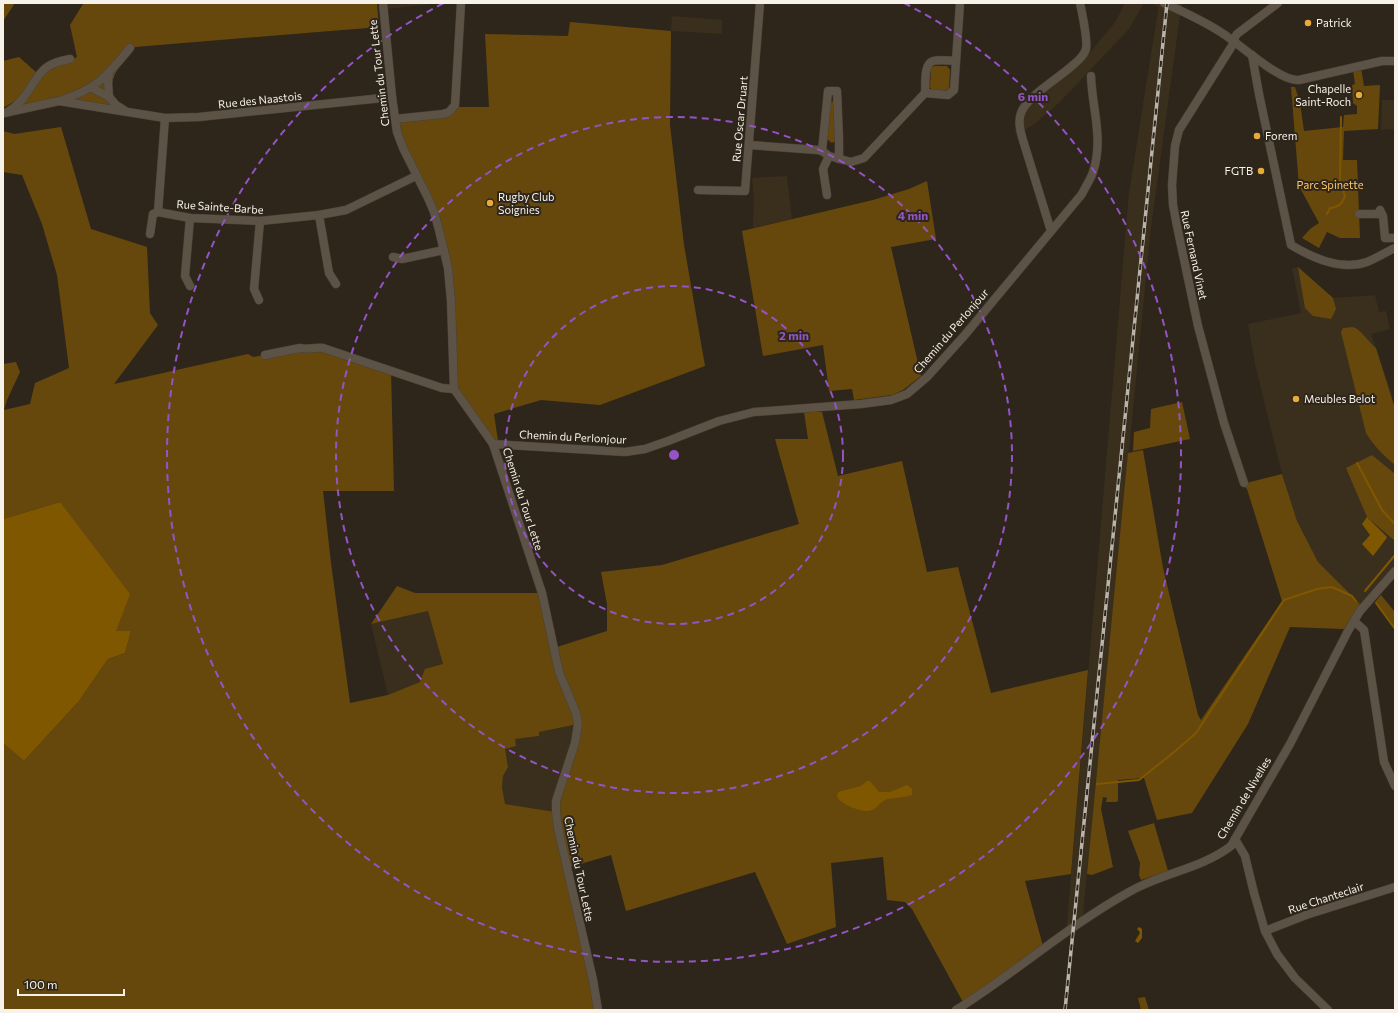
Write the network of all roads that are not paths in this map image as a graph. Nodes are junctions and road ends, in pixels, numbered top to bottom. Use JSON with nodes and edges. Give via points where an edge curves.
{"nodes":[{"id":1,"x":383,"y":3,"type":"edge"},
{"id":2,"x":461,"y":3,"type":"edge"},
{"id":3,"x":760,"y":3,"type":"edge"},
{"id":4,"x":960,"y":3,"type":"edge"},
{"id":5,"x":1080,"y":3,"type":"edge"},
{"id":6,"x":1164,"y":3,"type":"edge"},
{"id":7,"x":1278,"y":3,"type":"edge"},
{"id":8,"x":1234,"y":41,"type":"junction"},
{"id":9,"x":130,"y":48,"type":"dead end"},
{"id":10,"x":1252,"y":55,"type":"junction"},
{"id":11,"x":70,"y":59,"type":"dead end"},
{"id":12,"x":956,"y":61,"type":"junction"},
{"id":13,"x":1395,"y":61,"type":"edge"},
{"id":14,"x":109,"y":74,"type":"junction"},
{"id":15,"x":1091,"y":76,"type":"dead end"},
{"id":16,"x":92,"y":88,"type":"junction"},
{"id":17,"x":925,"y":94,"type":"junction"},
{"id":18,"x":24,"y":96,"type":"junction"},
{"id":19,"x":109,"y":97,"type":"junction"},
{"id":20,"x":392,"y":97,"type":"junction"},
{"id":21,"x":59,"y":101,"type":"junction"},
{"id":22,"x":30,"y":107,"type":"junction"},
{"id":23,"x":130,"y":113,"type":"junction"},
{"id":24,"x":165,"y":118,"type":"junction"},
{"id":25,"x":395,"y":118,"type":"junction"},
{"id":26,"x":749,"y":145,"type":"junction"},
{"id":27,"x":826,"y":154,"type":"junction"},
{"id":28,"x":838,"y":159,"type":"junction"},
{"id":29,"x":416,"y":176,"type":"junction"},
{"id":30,"x":698,"y":190,"type":"dead end"},
{"id":31,"x":827,"y":195,"type":"dead end"},
{"id":32,"x":158,"y":212,"type":"junction"},
{"id":33,"x":1359,"y":214,"type":"dead end"},
{"id":34,"x":319,"y":215,"type":"junction"},
{"id":35,"x":190,"y":218,"type":"junction"},
{"id":36,"x":260,"y":221,"type":"junction"},
{"id":37,"x":1051,"y":231,"type":"junction"},
{"id":38,"x":150,"y":234,"type":"dead end"},
{"id":39,"x":1395,"y":238,"type":"edge"},
{"id":40,"x":1395,"y":248,"type":"edge"},
{"id":41,"x":444,"y":250,"type":"junction"},
{"id":42,"x":393,"y":257,"type":"dead end"},
{"id":43,"x":336,"y":284,"type":"dead end"},
{"id":44,"x":190,"y":286,"type":"dead end"},
{"id":45,"x":258,"y":300,"type":"dead end"},
{"id":46,"x":265,"y":354,"type":"dead end"},
{"id":47,"x":454,"y":389,"type":"junction"},
{"id":48,"x":493,"y":444,"type":"junction"},
{"id":49,"x":1244,"y":483,"type":"dead end"},
{"id":50,"x":1395,"y":571,"type":"edge"},
{"id":51,"x":1354,"y":621,"type":"junction"},
{"id":52,"x":1395,"y":786,"type":"edge"},
{"id":53,"x":1236,"y":839,"type":"junction"},
{"id":54,"x":1395,"y":887,"type":"edge"},
{"id":55,"x":1265,"y":931,"type":"junction"},
{"id":56,"x":598,"y":1010,"type":"edge"},
{"id":57,"x":956,"y":1010,"type":"edge"},
{"id":58,"x":1328,"y":1010,"type":"edge"}],
"edges":[{"from":1,"to":20,"type":"street","name":"Chemin du Tour Lette"},
{"from":2,"to":25,"type":"street","via":[[455,105],[443,114]]},
{"from":3,"to":26,"type":"street","name":"Rue Oscar Druart"},
{"from":4,"to":12,"type":"street"},
{"from":5,"to":37,"type":"street","via":[[1086,50],[1069,69],[1028,102],[1020,116],[1022,137]]},
{"from":6,"to":8,"type":"street"},
{"from":7,"to":8,"type":"street","name":"Rue Fernand Vinet","via":[[1237,34]]},
{"from":8,"to":10,"type":"street"},
{"from":8,"to":49,"type":"street","name":"Rue Fernand Vinet","via":[[1180,130],[1174,146],[1172,185],[1173,205],[1198,326],[1224,423]]},
{"from":9,"to":14,"type":"street","name":"Rue des Naastois"},
{"from":10,"to":13,"type":"street","via":[[1287,78],[1296,80],[1382,61]]},
{"from":10,"to":40,"type":"street","via":[[1291,245],[1326,261],[1345,265],[1368,262]]},
{"from":11,"to":18,"type":"street","name":"Rue des Naastois","via":[[53,63],[42,70]]},
{"from":12,"to":17,"type":"street","via":[[931,62],[926,70]]},
{"from":12,"to":17,"type":"street","via":[[954,90],[948,95]]},
{"from":14,"to":16,"type":"street","name":"Rue des Naastois"},
{"from":14,"to":19,"type":"street"},
{"from":15,"to":37,"type":"street","name":"Chemin du Perlonjour","via":[[1098,134],[1093,173],[1082,194]]},
{"from":16,"to":19,"type":"street","name":"Rue des Naastois"},
{"from":16,"to":21,"type":"street","name":"Rue des Naastois"},
{"from":17,"to":28,"type":"street","via":[[864,158],[851,162]]},
{"from":18,"to":22,"type":"street","via":[[26,105]]},
{"from":18,"to":22,"type":"street","name":"Rue des Naastois","via":[[12,109],[4,113]]},
{"from":19,"to":23,"type":"street","name":"Rue des Naastois","via":[[116,105]]},
{"from":20,"to":24,"type":"street","name":"Rue des Naastois","via":[[198,117]]},
{"from":20,"to":25,"type":"street","name":"Chemin du Tour Lette"},
{"from":21,"to":22,"type":"street","name":"Rue des Naastois"},
{"from":21,"to":23,"type":"street","name":"Rue des Naastois"},
{"from":23,"to":24,"type":"street","name":"Rue des Naastois"},
{"from":24,"to":32,"type":"street"},
{"from":25,"to":29,"type":"street","name":"Chemin du Tour Lette","via":[[400,140]]},
{"from":26,"to":27,"type":"street","via":[[800,148]]},
{"from":26,"to":30,"type":"street","name":"Rue Oscar Druart","via":[[745,191]]},
{"from":27,"to":28,"type":"street"},
{"from":27,"to":28,"type":"street","via":[[828,91],[837,91]]},
{"from":27,"to":31,"type":"street","via":[[824,169]]},
{"from":29,"to":34,"type":"street","name":"Rue Sainte-Barbe","via":[[346,210]]},
{"from":29,"to":41,"type":"street","name":"Chemin du Tour Lette","via":[[434,212]]},
{"from":32,"to":35,"type":"street","name":"Rue Sainte-Barbe"},
{"from":32,"to":38,"type":"street","via":[[153,214]]},
{"from":33,"to":39,"type":"street","via":[[1381,212],[1385,238]]},
{"from":34,"to":36,"type":"street","name":"Rue Sainte-Barbe"},
{"from":34,"to":43,"type":"street","via":[[329,273]]},
{"from":35,"to":36,"type":"street","name":"Rue Sainte-Barbe"},
{"from":35,"to":44,"type":"street","via":[[185,276]]},
{"from":36,"to":45,"type":"street","via":[[254,289]]},
{"from":37,"to":48,"type":"street","name":"Chemin du Perlonjour","via":[[927,377],[900,398],[862,404],[754,412],[719,421],[634,451]]},
{"from":41,"to":42,"type":"street","via":[[402,259]]},
{"from":41,"to":47,"type":"street","name":"Chemin du Tour Lette","via":[[451,300]]},
{"from":46,"to":47,"type":"street","via":[[300,348],[323,348],[442,388]]},
{"from":47,"to":48,"type":"street","name":"Chemin du Tour Lette"},
{"from":48,"to":56,"type":"street","name":"Chemin du Tour Lette","via":[[542,593],[559,672],[576,713],[578,724],[575,743],[556,801],[556,812]]},
{"from":50,"to":51,"type":"street","name":"Chemin de Nivelles"},
{"from":51,"to":52,"type":"street","via":[[1364,630],[1384,762]]},
{"from":51,"to":53,"type":"street","name":"Chemin de Nivelles","via":[[1290,744]]},
{"from":53,"to":55,"type":"street","via":[[1245,856]]},
{"from":53,"to":57,"type":"street","name":"Chemin de Nivelles","via":[[1224,851],[1202,863],[1140,886],[1102,908]]},
{"from":54,"to":55,"type":"street","name":"Rue Chanteclair","via":[[1306,915]]},
{"from":55,"to":58,"type":"street","via":[[1277,954],[1295,978]]}]}
